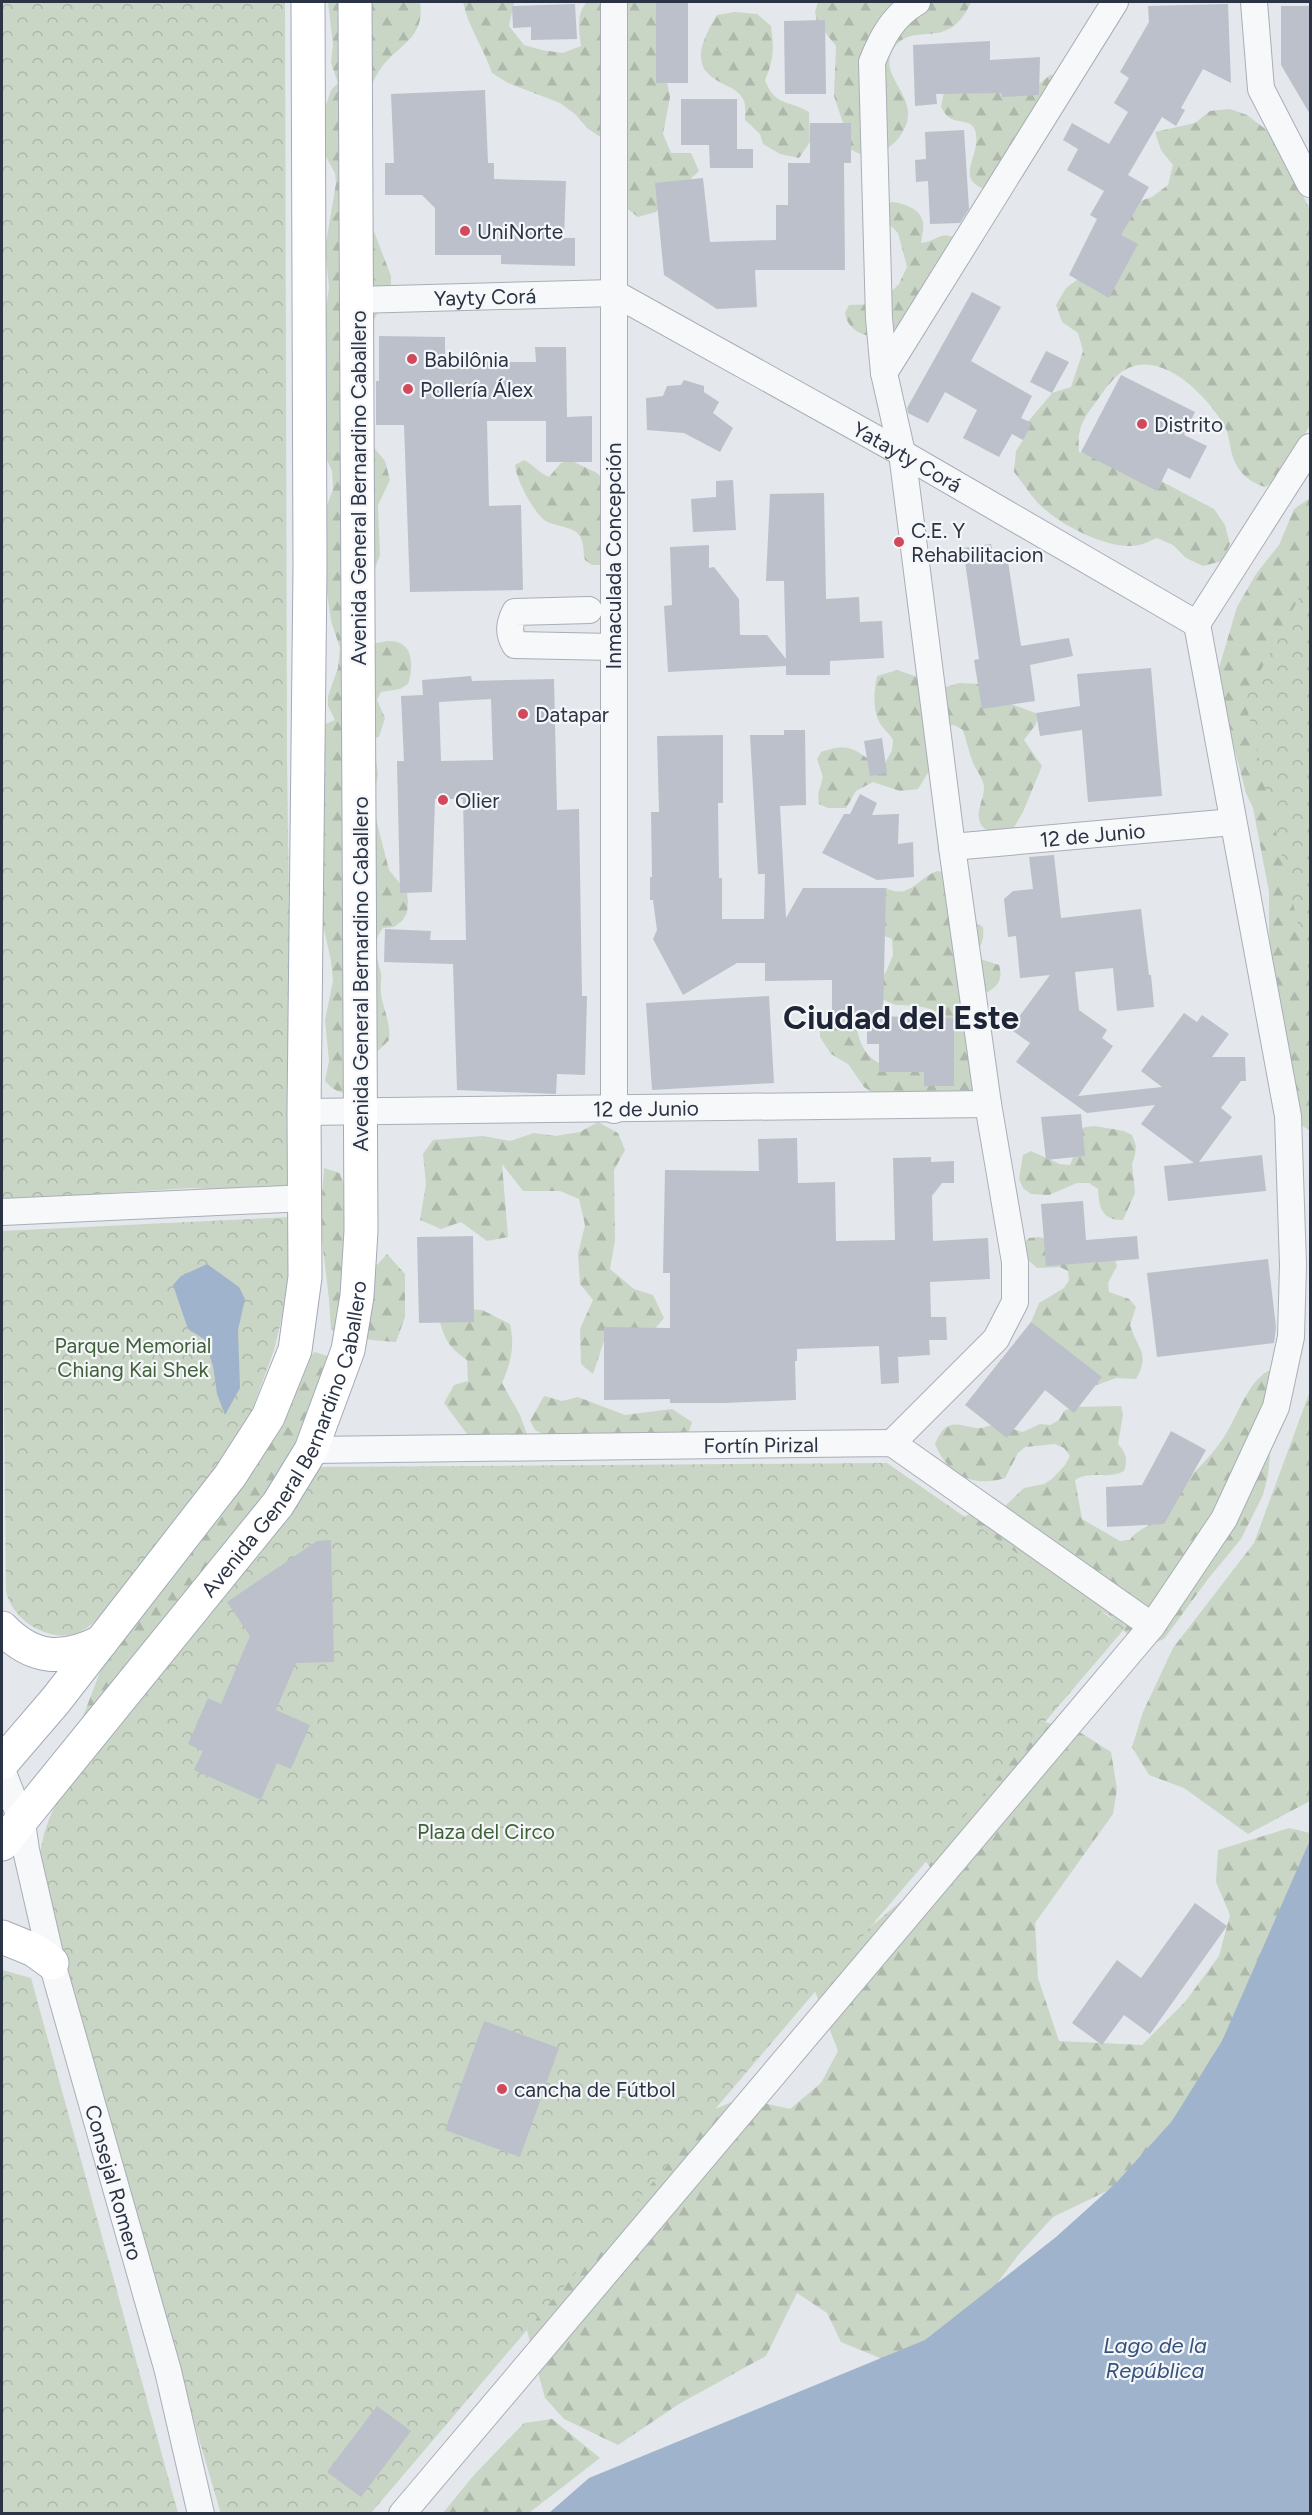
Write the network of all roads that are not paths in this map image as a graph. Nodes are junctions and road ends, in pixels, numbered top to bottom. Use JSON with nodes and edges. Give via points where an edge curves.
{"nodes":[{"id":1,"x":308,"y":2,"type":"edge"},
{"id":2,"x":355,"y":2,"type":"edge"},
{"id":3,"x":614,"y":2,"type":"edge"},
{"id":4,"x":917,"y":2,"type":"edge"},
{"id":5,"x":1115,"y":2,"type":"edge"},
{"id":6,"x":1254,"y":2,"type":"edge"},
{"id":7,"x":1311,"y":184,"type":"edge"},
{"id":8,"x":614,"y":293,"type":"junction"},
{"id":9,"x":356,"y":300,"type":"junction"},
{"id":10,"x":884,"y":373,"type":"junction"},
{"id":11,"x":1311,"y":447,"type":"edge"},
{"id":12,"x":902,"y":453,"type":"junction"},
{"id":13,"x":589,"y":610,"type":"dead end"},
{"id":14,"x":1197,"y":624,"type":"junction"},
{"id":15,"x":613,"y":647,"type":"junction"},
{"id":16,"x":1233,"y":822,"type":"junction"},
{"id":17,"x":952,"y":848,"type":"junction"},
{"id":18,"x":988,"y":1104,"type":"junction"},
{"id":19,"x":614,"y":1110,"type":"junction"},
{"id":20,"x":304,"y":1112,"type":"junction"},
{"id":21,"x":360,"y":1112,"type":"junction"},
{"id":22,"x":306,"y":1198,"type":"junction"},
{"id":23,"x":2,"y":1212,"type":"edge"},
{"id":24,"x":892,"y":1443,"type":"junction"},
{"id":25,"x":311,"y":1450,"type":"junction"},
{"id":26,"x":1152,"y":1626,"type":"junction"},
{"id":27,"x":2,"y":1628,"type":"edge"},
{"id":28,"x":101,"y":1642,"type":"junction"},
{"id":29,"x":2,"y":1763,"type":"edge"},
{"id":30,"x":2,"y":1770,"type":"edge"},
{"id":31,"x":12,"y":1835,"type":"edge"},
{"id":32,"x":2,"y":1937,"type":"edge"},
{"id":33,"x":52,"y":1963,"type":"junction"},
{"id":34,"x":201,"y":2514,"type":"edge"},
{"id":35,"x":402,"y":2514,"type":"edge"}],
"edges":[{"from":1,"to":20,"type":"main road","name":"Avenida General Bernardino Caballero","via":[[310,568]]},
{"from":2,"to":9,"type":"main road","name":"Avenida General Bernardino Caballero"},
{"from":3,"to":8,"type":"street","name":"Inmaculada Concepción"},
{"from":4,"to":10,"type":"street","via":[[904,9],[883,34],[872,62]]},
{"from":5,"to":10,"type":"street"},
{"from":6,"to":7,"type":"street","via":[[1261,89]]},
{"from":8,"to":9,"type":"street","name":"Yayty Corá"},
{"from":8,"to":12,"type":"street","name":"Yatayty Corá"},
{"from":8,"to":15,"type":"street","name":"Inmaculada Concepción"},
{"from":9,"to":21,"type":"main road","name":"Avenida General Bernardino Caballero"},
{"from":10,"to":12,"type":"street"},
{"from":11,"to":14,"type":"street"},
{"from":12,"to":14,"type":"street","name":"Yatayty Corá"},
{"from":12,"to":17,"type":"street"},
{"from":13,"to":15,"type":"street","via":[[515,612],[509,625],[511,638],[515,645]]},
{"from":14,"to":16,"type":"street"},
{"from":15,"to":19,"type":"street","name":"Inmaculada Concepción"},
{"from":16,"to":17,"type":"street","name":"12 de Junio"},
{"from":16,"to":26,"type":"street","via":[[1288,1116],[1291,1337],[1276,1407],[1224,1519]]},
{"from":17,"to":18,"type":"street"},
{"from":18,"to":19,"type":"street","name":"12 de Junio"},
{"from":18,"to":24,"type":"street","via":[[1015,1262],[1015,1302],[996,1340]]},
{"from":19,"to":21,"type":"street","name":"12 de Junio"},
{"from":20,"to":21,"type":"street","name":"12 de Junio"},
{"from":20,"to":22,"type":"main road","name":"Avenida General Bernardino Caballero"},
{"from":21,"to":25,"type":"main road","name":"Avenida General Bernardino Caballero","via":[[357,1296],[348,1350]]},
{"from":22,"to":23,"type":"street"},
{"from":22,"to":28,"type":"main road","name":"Avenida General Bernardino Caballero","via":[[305,1277],[295,1350],[268,1417],[230,1476]]},
{"from":24,"to":25,"type":"street","name":"Fortín Pirizal"},
{"from":24,"to":26,"type":"street"},
{"from":25,"to":31,"type":"main road","name":"Avenida General Bernardino Caballero","via":[[278,1504]]},
{"from":26,"to":35,"type":"street"},
{"from":27,"to":28,"type":"main road","via":[[14,1641],[35,1652],[80,1652]]},
{"from":28,"to":29,"type":"main road","name":"Avenida General Bernardino Caballero"},
{"from":30,"to":31,"type":"street","name":"Consejal Romero"},
{"from":31,"to":33,"type":"street","name":"Consejal Romero"},
{"from":32,"to":33,"type":"main road","via":[[34,1950]]},
{"from":33,"to":34,"type":"street","name":"Consejal Romero","via":[[168,2371]]}]}
